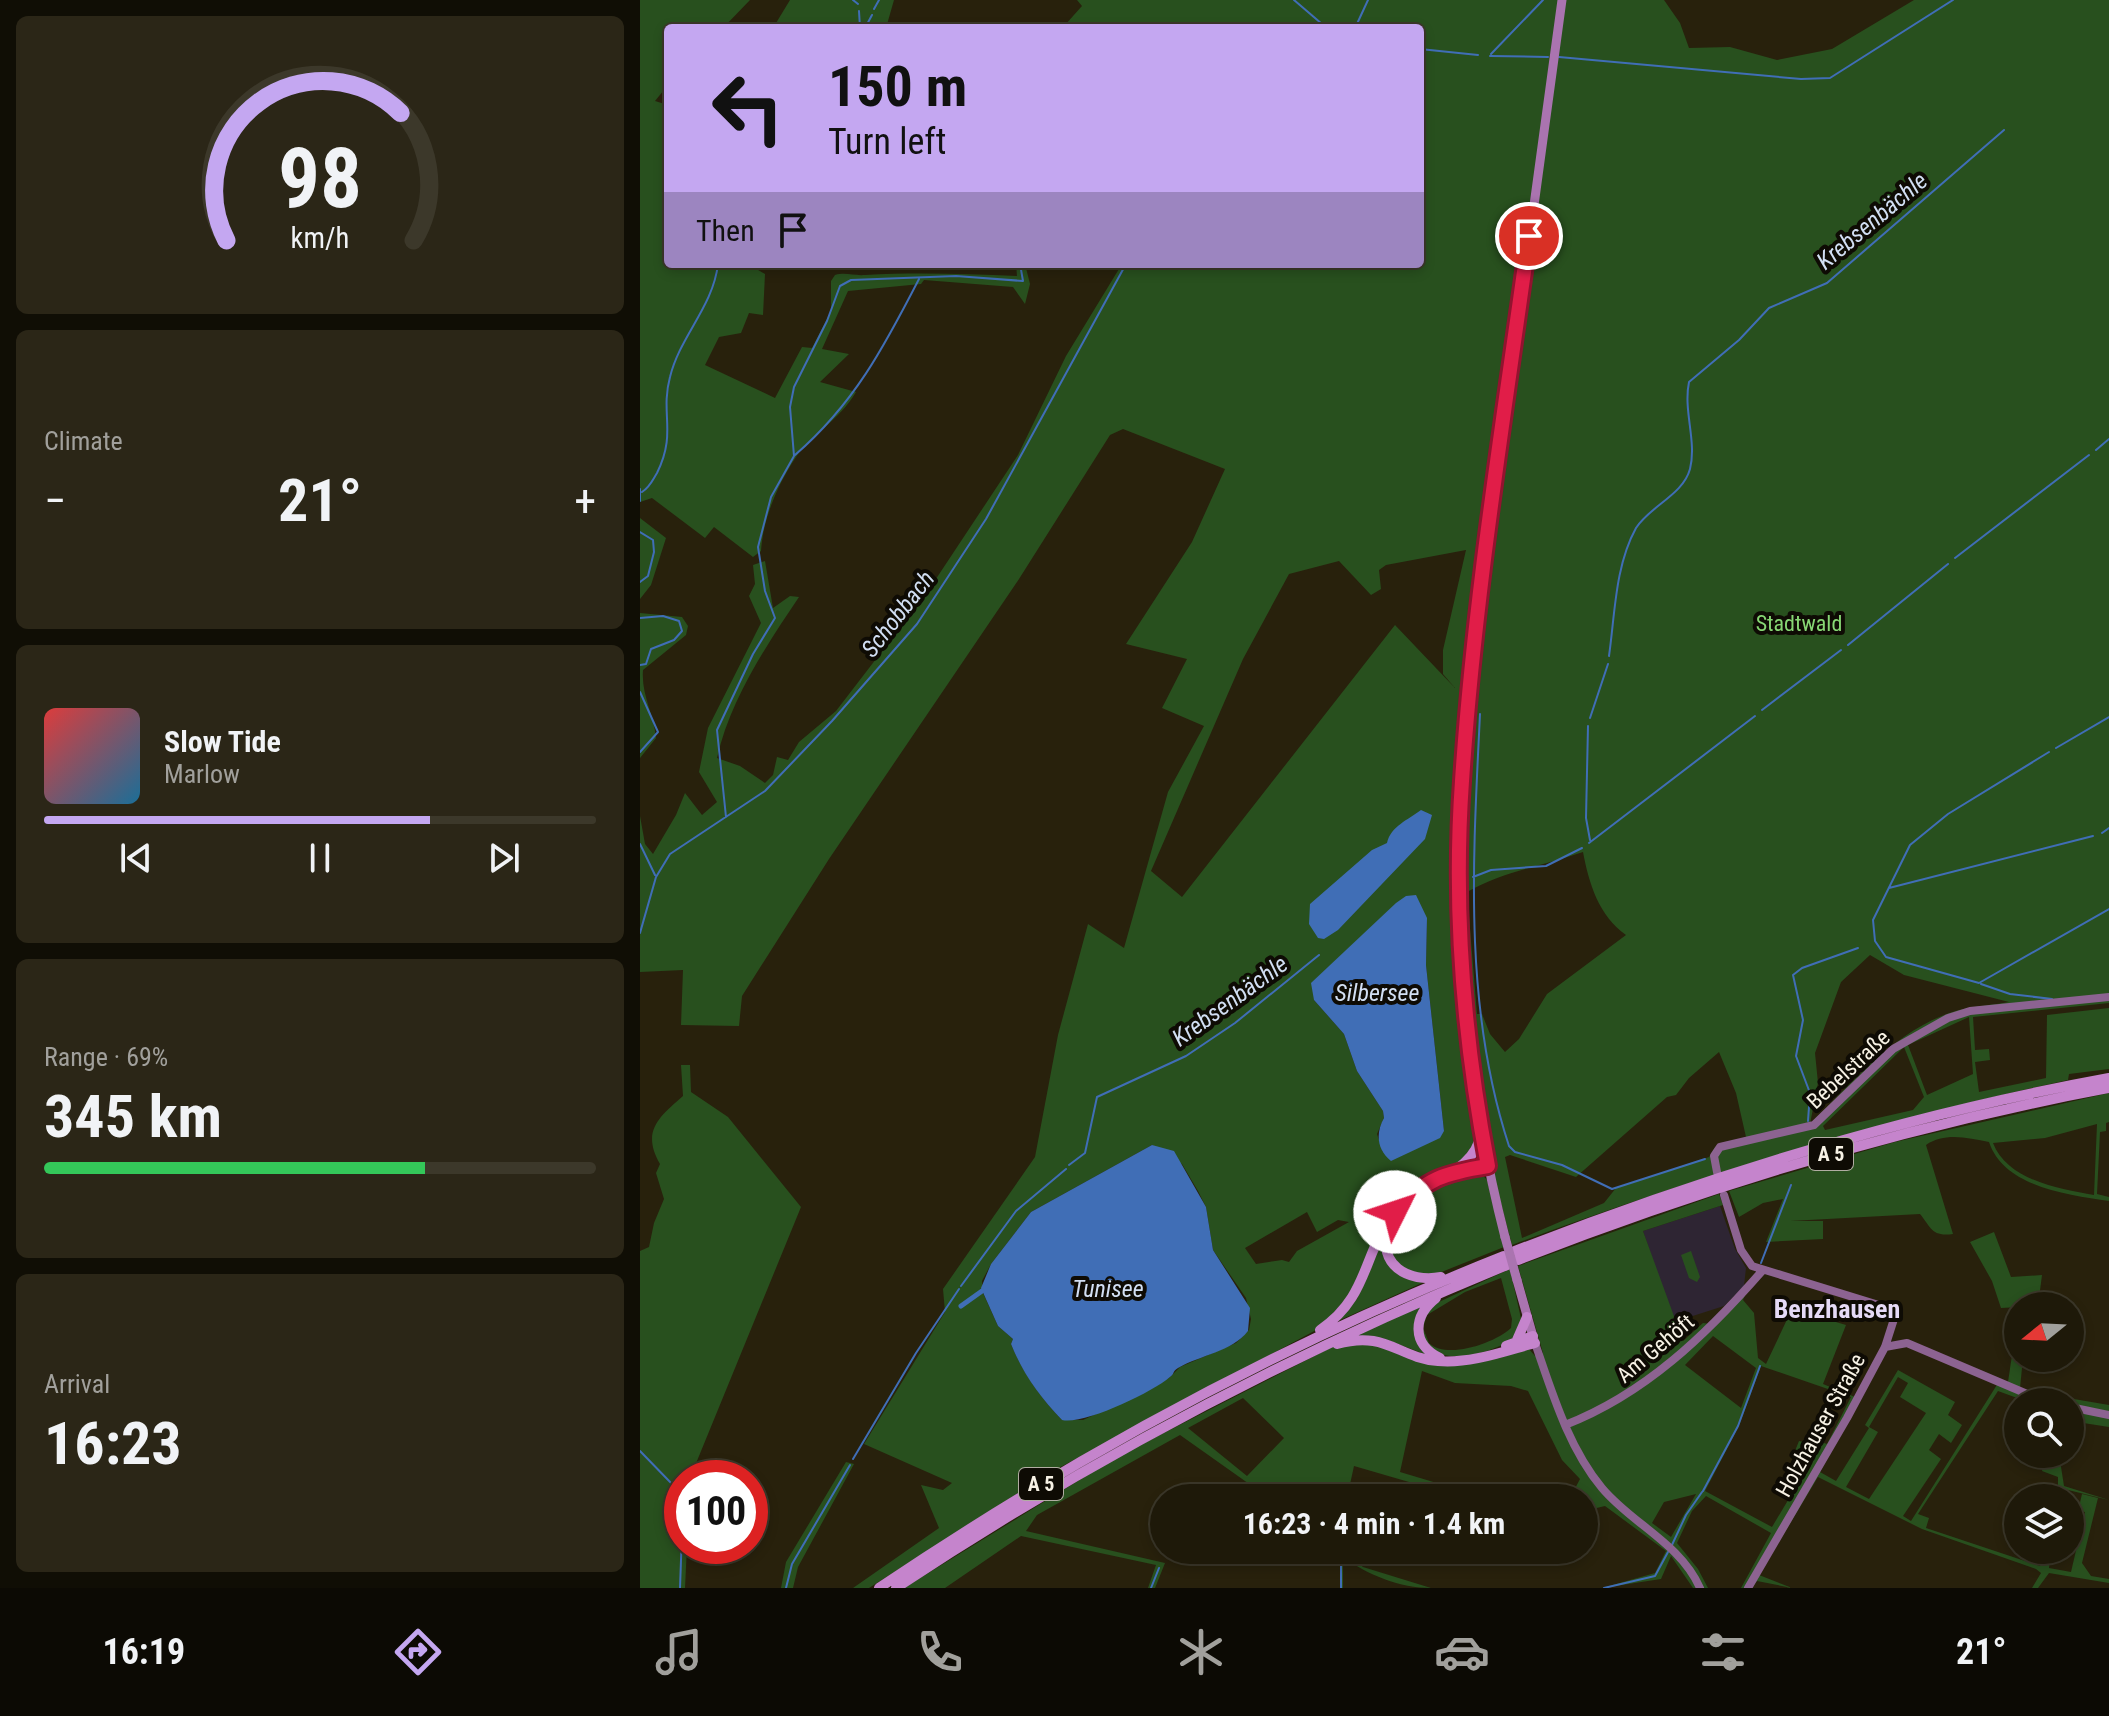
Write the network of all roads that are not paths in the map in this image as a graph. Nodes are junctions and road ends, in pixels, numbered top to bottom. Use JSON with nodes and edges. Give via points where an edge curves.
{"nodes":[{"id":1,"x":1562,"y":0,"type":"edge"},
{"id":2,"x":2109,"y":997,"type":"edge"},
{"id":3,"x":2109,"y":1078,"type":"edge"},
{"id":4,"x":2109,"y":1088,"type":"edge"},
{"id":5,"x":1481,"y":1134,"type":"junction"},
{"id":6,"x":1469,"y":1161,"type":"junction"},
{"id":7,"x":1487,"y":1162,"type":"junction"},
{"id":8,"x":1455,"y":1170,"type":"junction"},
{"id":9,"x":1717,"y":1172,"type":"dead end"},
{"id":10,"x":1724,"y":1195,"type":"dead end"},
{"id":11,"x":1391,"y":1218,"type":"junction"},
{"id":12,"x":1511,"y":1258,"type":"junction"},
{"id":13,"x":1759,"y":1270,"type":"junction"},
{"id":14,"x":1455,"y":1281,"type":"junction"},
{"id":15,"x":1527,"y":1317,"type":"junction"},
{"id":16,"x":1894,"y":1327,"type":"junction"},
{"id":17,"x":1534,"y":1339,"type":"junction"},
{"id":18,"x":1517,"y":1340,"type":"junction"},
{"id":19,"x":1907,"y":1343,"type":"junction"},
{"id":20,"x":1299,"y":1345,"type":"junction"},
{"id":21,"x":1885,"y":1347,"type":"junction"},
{"id":22,"x":1316,"y":1348,"type":"junction"},
{"id":23,"x":1497,"y":1351,"type":"junction"},
{"id":24,"x":1449,"y":1361,"type":"junction"},
{"id":25,"x":2013,"y":1388,"type":"edge"},
{"id":26,"x":2084,"y":1410,"type":"edge"},
{"id":27,"x":2109,"y":1415,"type":"edge"},
{"id":28,"x":1565,"y":1425,"type":"junction"},
{"id":29,"x":879,"y":1588,"type":"edge"},
{"id":30,"x":896,"y":1588,"type":"edge"},
{"id":31,"x":1700,"y":1588,"type":"edge"},
{"id":32,"x":1748,"y":1588,"type":"edge"}],
"edges":[{"from":1,"to":5,"type":"main road","via":[[1477,617],[1462,784],[1462,954]]},
{"from":2,"to":9,"type":"street","name":"Bebelstraße","via":[[1970,1011],[1948,1018],[1893,1049],[1814,1125],[1715,1151]]},
{"from":3,"to":12,"type":"highway","number":"A 5","via":[[1800,1152],[1651,1200]]},
{"from":4,"to":12,"type":"highway","number":"A 5","via":[[1941,1124],[1805,1161]]},
{"from":5,"to":6,"type":"highway"},
{"from":5,"to":7,"type":"main road"},
{"from":6,"to":7,"type":"highway"},
{"from":6,"to":8,"type":"highway"},
{"from":7,"to":8,"type":"highway"},
{"from":7,"to":15,"type":"main road","bridge":true},
{"from":8,"to":11,"type":"highway","via":[[1412,1195]]},
{"from":10,"to":13,"type":"street","via":[[1741,1250]]},
{"from":11,"to":14,"type":"highway","via":[[1385,1243],[1394,1267],[1417,1279]]},
{"from":11,"to":20,"type":"highway","number":"A 5","via":[[1352,1302]]},
{"from":12,"to":14,"type":"highway","number":"A 5"},
{"from":13,"to":16,"type":"street","via":[[1882,1306],[1893,1315]]},
{"from":13,"to":28,"type":"street","name":"Am Gehöft","via":[[1692,1343],[1645,1384]]},
{"from":14,"to":20,"type":"highway","number":"A 5"},
{"from":14,"to":22,"type":"highway","number":"A 5"},
{"from":14,"to":24,"type":"highway","number":"A 5","via":[[1425,1307],[1418,1327],[1426,1349]]},
{"from":15,"to":17,"type":"main road"},
{"from":15,"to":18,"type":"highway"},
{"from":16,"to":19,"type":"street"},
{"from":16,"to":21,"type":"street"},
{"from":17,"to":18,"type":"highway"},
{"from":17,"to":23,"type":"highway"},
{"from":17,"to":28,"type":"street"},
{"from":18,"to":23,"type":"highway"},
{"from":19,"to":21,"type":"street","name":"Holzhauser Straße"},
{"from":19,"to":25,"type":"street"},
{"from":20,"to":29,"type":"highway","number":"A 5","via":[[1094,1454]]},
{"from":21,"to":32,"type":"street","name":"Holzhauser Straße"},
{"from":22,"to":24,"type":"highway","via":[[1377,1340]]},
{"from":22,"to":30,"type":"highway","number":"A 5","via":[[1107,1457]]},
{"from":23,"to":24,"type":"highway"},
{"from":26,"to":27,"type":"street"},
{"from":28,"to":31,"type":"street","via":[[1602,1488],[1671,1547]]}]}
